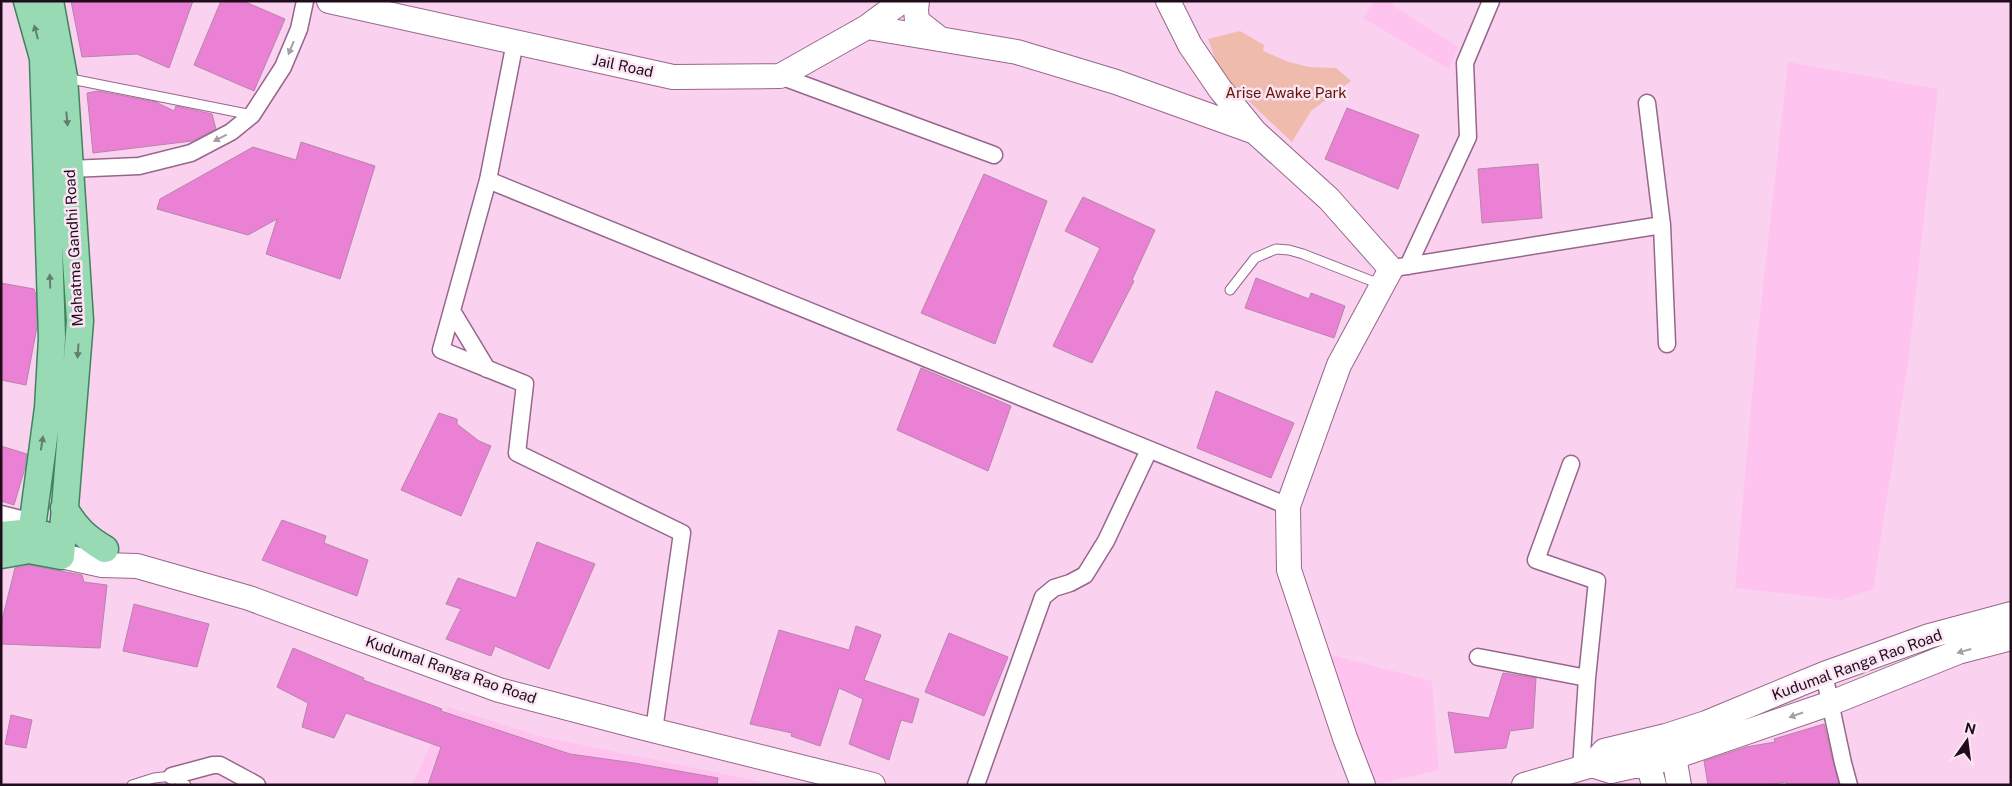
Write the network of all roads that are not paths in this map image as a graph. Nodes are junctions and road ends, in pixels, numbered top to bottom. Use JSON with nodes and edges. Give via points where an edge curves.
{"nodes":[{"id":1,"x":27,"y":1,"type":"edge"},
{"id":2,"x":50,"y":1,"type":"edge"},
{"id":3,"x":306,"y":1,"type":"edge"},
{"id":4,"x":329,"y":1,"type":"edge"},
{"id":5,"x":902,"y":1,"type":"edge"},
{"id":6,"x":918,"y":1,"type":"edge"},
{"id":7,"x":1168,"y":1,"type":"edge"},
{"id":8,"x":1491,"y":1,"type":"edge"},
{"id":9,"x":867,"y":27,"type":"junction"},
{"id":10,"x":942,"y":40,"type":"junction"},
{"id":11,"x":515,"y":42,"type":"junction"},
{"id":12,"x":780,"y":76,"type":"junction"},
{"id":13,"x":64,"y":77,"type":"junction"},
{"id":14,"x":1647,"y":103,"type":"dead end"},
{"id":15,"x":252,"y":115,"type":"junction"},
{"id":16,"x":1255,"y":132,"type":"junction"},
{"id":17,"x":994,"y":155,"type":"dead end"},
{"id":18,"x":70,"y":169,"type":"junction"},
{"id":19,"x":488,"y":180,"type":"junction"},
{"id":20,"x":1662,"y":225,"type":"junction"},
{"id":21,"x":1394,"y":273,"type":"junction"},
{"id":22,"x":1230,"y":290,"type":"dead end"},
{"id":23,"x":452,"y":311,"type":"junction"},
{"id":24,"x":1667,"y":344,"type":"dead end"},
{"id":25,"x":487,"y":369,"type":"junction"},
{"id":26,"x":1150,"y":450,"type":"junction"},
{"id":27,"x":1571,"y":464,"type":"dead end"},
{"id":28,"x":1288,"y":506,"type":"junction"},
{"id":29,"x":64,"y":508,"type":"junction"},
{"id":30,"x":18,"y":526,"type":"edge"},
{"id":31,"x":62,"y":547,"type":"junction"},
{"id":32,"x":105,"y":549,"type":"junction"},
{"id":33,"x":138,"y":566,"type":"junction"},
{"id":34,"x":2011,"y":614,"type":"edge"},
{"id":35,"x":2011,"y":638,"type":"edge"},
{"id":36,"x":1478,"y":657,"type":"dead end"},
{"id":37,"x":1824,"y":674,"type":"junction"},
{"id":38,"x":1587,"y":678,"type":"junction"},
{"id":39,"x":1831,"y":703,"type":"junction"},
{"id":40,"x":654,"y":730,"type":"junction"},
{"id":41,"x":1666,"y":736,"type":"junction"},
{"id":42,"x":1674,"y":758,"type":"junction"},
{"id":43,"x":1592,"y":762,"type":"junction"},
{"id":44,"x":1648,"y":763,"type":"edge"},
{"id":45,"x":172,"y":776,"type":"junction"},
{"id":46,"x":830,"y":780,"type":"edge"},
{"id":47,"x":132,"y":785,"type":"edge"},
{"id":48,"x":186,"y":785,"type":"edge"},
{"id":49,"x":258,"y":785,"type":"edge"},
{"id":50,"x":873,"y":785,"type":"edge"},
{"id":51,"x":976,"y":785,"type":"edge"},
{"id":52,"x":1363,"y":785,"type":"edge"},
{"id":53,"x":1524,"y":785,"type":"edge"},
{"id":54,"x":1679,"y":785,"type":"edge"},
{"id":55,"x":1849,"y":785,"type":"edge"}],
"edges":[{"from":30,"to":1,"type":"main road","name":"Mahatma Gandhi Road","one_way":true,"via":[[40,457],[48,408],[52,338],[42,58]]},
{"from":2,"to":13,"type":"main road","name":"Mahatma Gandhi Road"},
{"from":3,"to":15,"type":"street","one_way":true,"via":[[283,67]]},
{"from":4,"to":11,"type":"street","name":"Jail Road"},
{"from":5,"to":9,"type":"street","name":"Jail Road"},
{"from":6,"to":10,"type":"street","via":[[917,21]]},
{"from":7,"to":16,"type":"street","via":[[1195,53]]},
{"from":8,"to":21,"type":"street","via":[[1465,63],[1468,137]]},
{"from":9,"to":10,"type":"street"},
{"from":9,"to":12,"type":"street","name":"Jail Road"},
{"from":10,"to":16,"type":"street","via":[[1017,52],[1116,82]]},
{"from":11,"to":12,"type":"street","name":"Jail Road","via":[[672,77]]},
{"from":11,"to":19,"type":"street"},
{"from":12,"to":17,"type":"street"},
{"from":13,"to":15,"type":"lane"},
{"from":13,"to":18,"type":"main road","name":"Mahatma Gandhi Road","one_way":true},
{"from":14,"to":20,"type":"street"},
{"from":15,"to":18,"type":"street","one_way":true,"via":[[231,132],[191,153],[139,166]]},
{"from":16,"to":21,"type":"street","via":[[1330,198]]},
{"from":18,"to":29,"type":"main road","name":"Mahatma Gandhi Road","one_way":true,"via":[[80,321]]},
{"from":19,"to":23,"type":"street"},
{"from":19,"to":26,"type":"street"},
{"from":20,"to":21,"type":"street"},
{"from":20,"to":24,"type":"street"},
{"from":21,"to":22,"type":"lane","via":[[1276,249],[1255,258]]},
{"from":21,"to":28,"type":"street","via":[[1339,365]]},
{"from":23,"to":25,"type":"street"},
{"from":23,"to":25,"type":"street","via":[[441,350]]},
{"from":25,"to":40,"type":"street","via":[[526,384],[517,453],[682,533]]},
{"from":26,"to":28,"type":"street"},
{"from":26,"to":51,"type":"street","via":[[1106,541],[1085,575],[1054,588],[1043,597]]},
{"from":27,"to":38,"type":"street","via":[[1536,560],[1597,580]]},
{"from":28,"to":52,"type":"street","via":[[1289,570]]},
{"from":29,"to":31,"type":"main road","name":"Mahatma Gandhi Road"},
{"from":29,"to":32,"type":"main road","via":[[84,536]]},
{"from":30,"to":31,"type":"main road"},
{"from":31,"to":32,"type":"street"},
{"from":31,"to":33,"type":"street","name":"Kudumal Ranga Rao Road","via":[[102,565]]},
{"from":32,"to":33,"type":"street"},
{"from":33,"to":40,"type":"street","name":"Kudumal Ranga Rao Road","via":[[249,598],[499,690]]},
{"from":34,"to":37,"type":"street","name":"Kudumal Ranga Rao Road","via":[[1929,636]]},
{"from":35,"to":39,"type":"street","one_way":true,"via":[[1958,652]]},
{"from":36,"to":38,"type":"street"},
{"from":37,"to":39,"type":"street"},
{"from":37,"to":41,"type":"street","name":"Kudumal Ranga Rao Road"},
{"from":38,"to":43,"type":"street"},
{"from":39,"to":42,"type":"street","one_way":true},
{"from":39,"to":55,"type":"street"},
{"from":40,"to":46,"type":"street","name":"Kudumal Ranga Rao Road"},
{"from":41,"to":42,"type":"street"},
{"from":41,"to":44,"type":"street","name":"Kudumal Ranga Rao Road"},
{"from":42,"to":44,"type":"street"},
{"from":42,"to":54,"type":"street"},
{"from":43,"to":44,"type":"street","via":[[1611,771]]},
{"from":43,"to":53,"type":"street"},
{"from":45,"to":47,"type":"lane"},
{"from":45,"to":48,"type":"lane"},
{"from":45,"to":49,"type":"street","via":[[213,765]]},
{"from":46,"to":50,"type":"street","name":"Kudumal Ranga Rao Road"}]}
